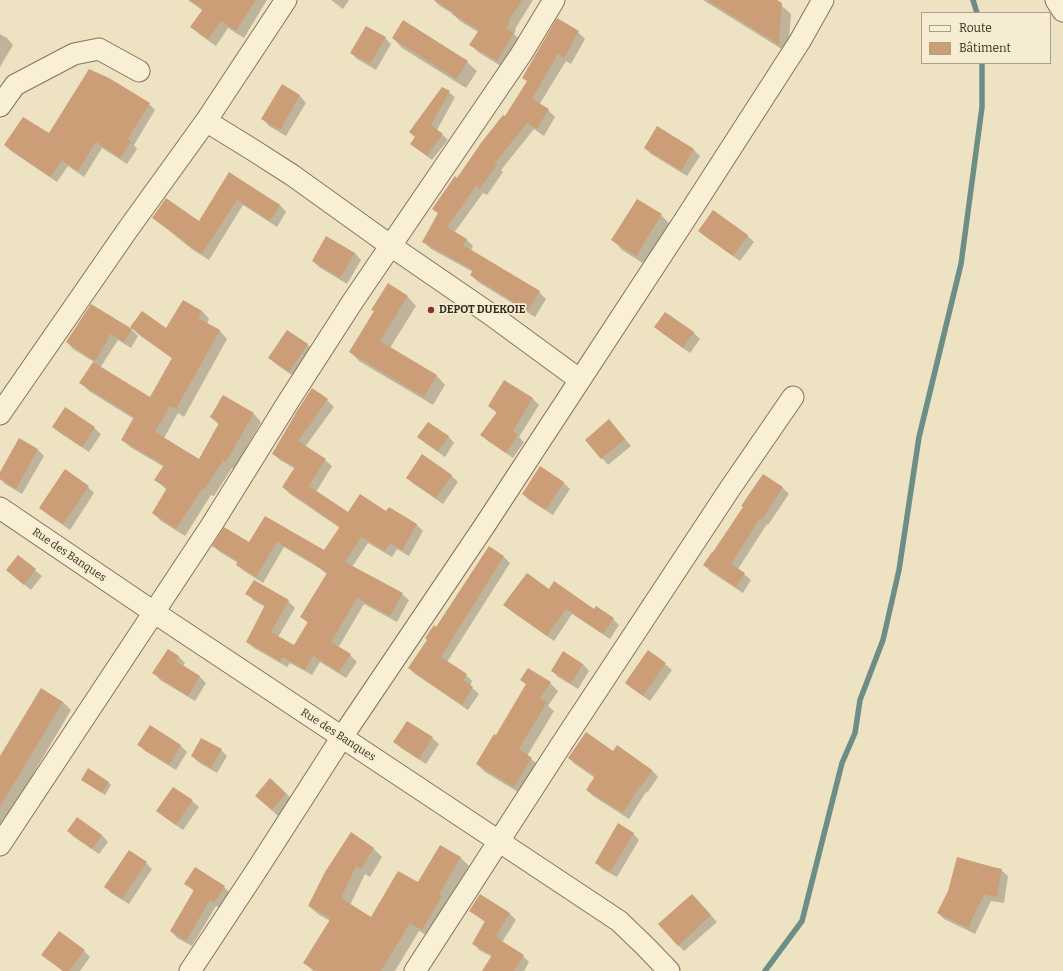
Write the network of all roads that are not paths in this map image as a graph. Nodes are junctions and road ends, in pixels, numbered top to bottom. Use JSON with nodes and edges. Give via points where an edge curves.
{"nodes":[{"id":1,"x":286,"y":0,"type":"edge"},
{"id":2,"x":554,"y":0,"type":"edge"},
{"id":3,"x":823,"y":0,"type":"edge"},
{"id":4,"x":1056,"y":0,"type":"edge"},
{"id":5,"x":1063,"y":11,"type":"edge"},
{"id":6,"x":139,"y":71,"type":"dead end"},
{"id":7,"x":0,"y":106,"type":"edge"},
{"id":8,"x":206,"y":122,"type":"junction"},
{"id":9,"x":391,"y":246,"type":"junction"},
{"id":10,"x":580,"y":380,"type":"junction"},
{"id":11,"x":792,"y":397,"type":"dead end"},
{"id":12,"x":0,"y":414,"type":"edge"},
{"id":13,"x":0,"y":508,"type":"edge"},
{"id":14,"x":155,"y":613,"type":"junction"},
{"id":15,"x":342,"y":737,"type":"junction"},
{"id":16,"x":499,"y":840,"type":"junction"},
{"id":17,"x":0,"y":845,"type":"edge"},
{"id":18,"x":190,"y":971,"type":"edge"},
{"id":19,"x":415,"y":971,"type":"edge"},
{"id":20,"x":669,"y":971,"type":"edge"}],
"edges":[{"from":1,"to":8,"type":"street"},
{"from":2,"to":9,"type":"street","via":[[522,53]]},
{"from":3,"to":10,"type":"street","via":[[800,41]]},
{"from":4,"to":5,"type":"street"},
{"from":6,"to":7,"type":"street","via":[[99,49],[74,54],[14,85]]},
{"from":8,"to":9,"type":"street","via":[[292,175]]},
{"from":8,"to":12,"type":"street"},
{"from":9,"to":10,"type":"street"},
{"from":9,"to":14,"type":"street","via":[[312,364]]},
{"from":10,"to":15,"type":"street"},
{"from":11,"to":16,"type":"street"},
{"from":13,"to":14,"type":"street","name":"Rue des Banques"},
{"from":14,"to":15,"type":"street","name":"Rue des Banques"},
{"from":14,"to":17,"type":"street"},
{"from":15,"to":16,"type":"street","name":"Rue des Banques"},
{"from":15,"to":18,"type":"street"},
{"from":16,"to":19,"type":"street"},
{"from":16,"to":20,"type":"street","name":"Rue des Banques","via":[[619,921]]}]}
